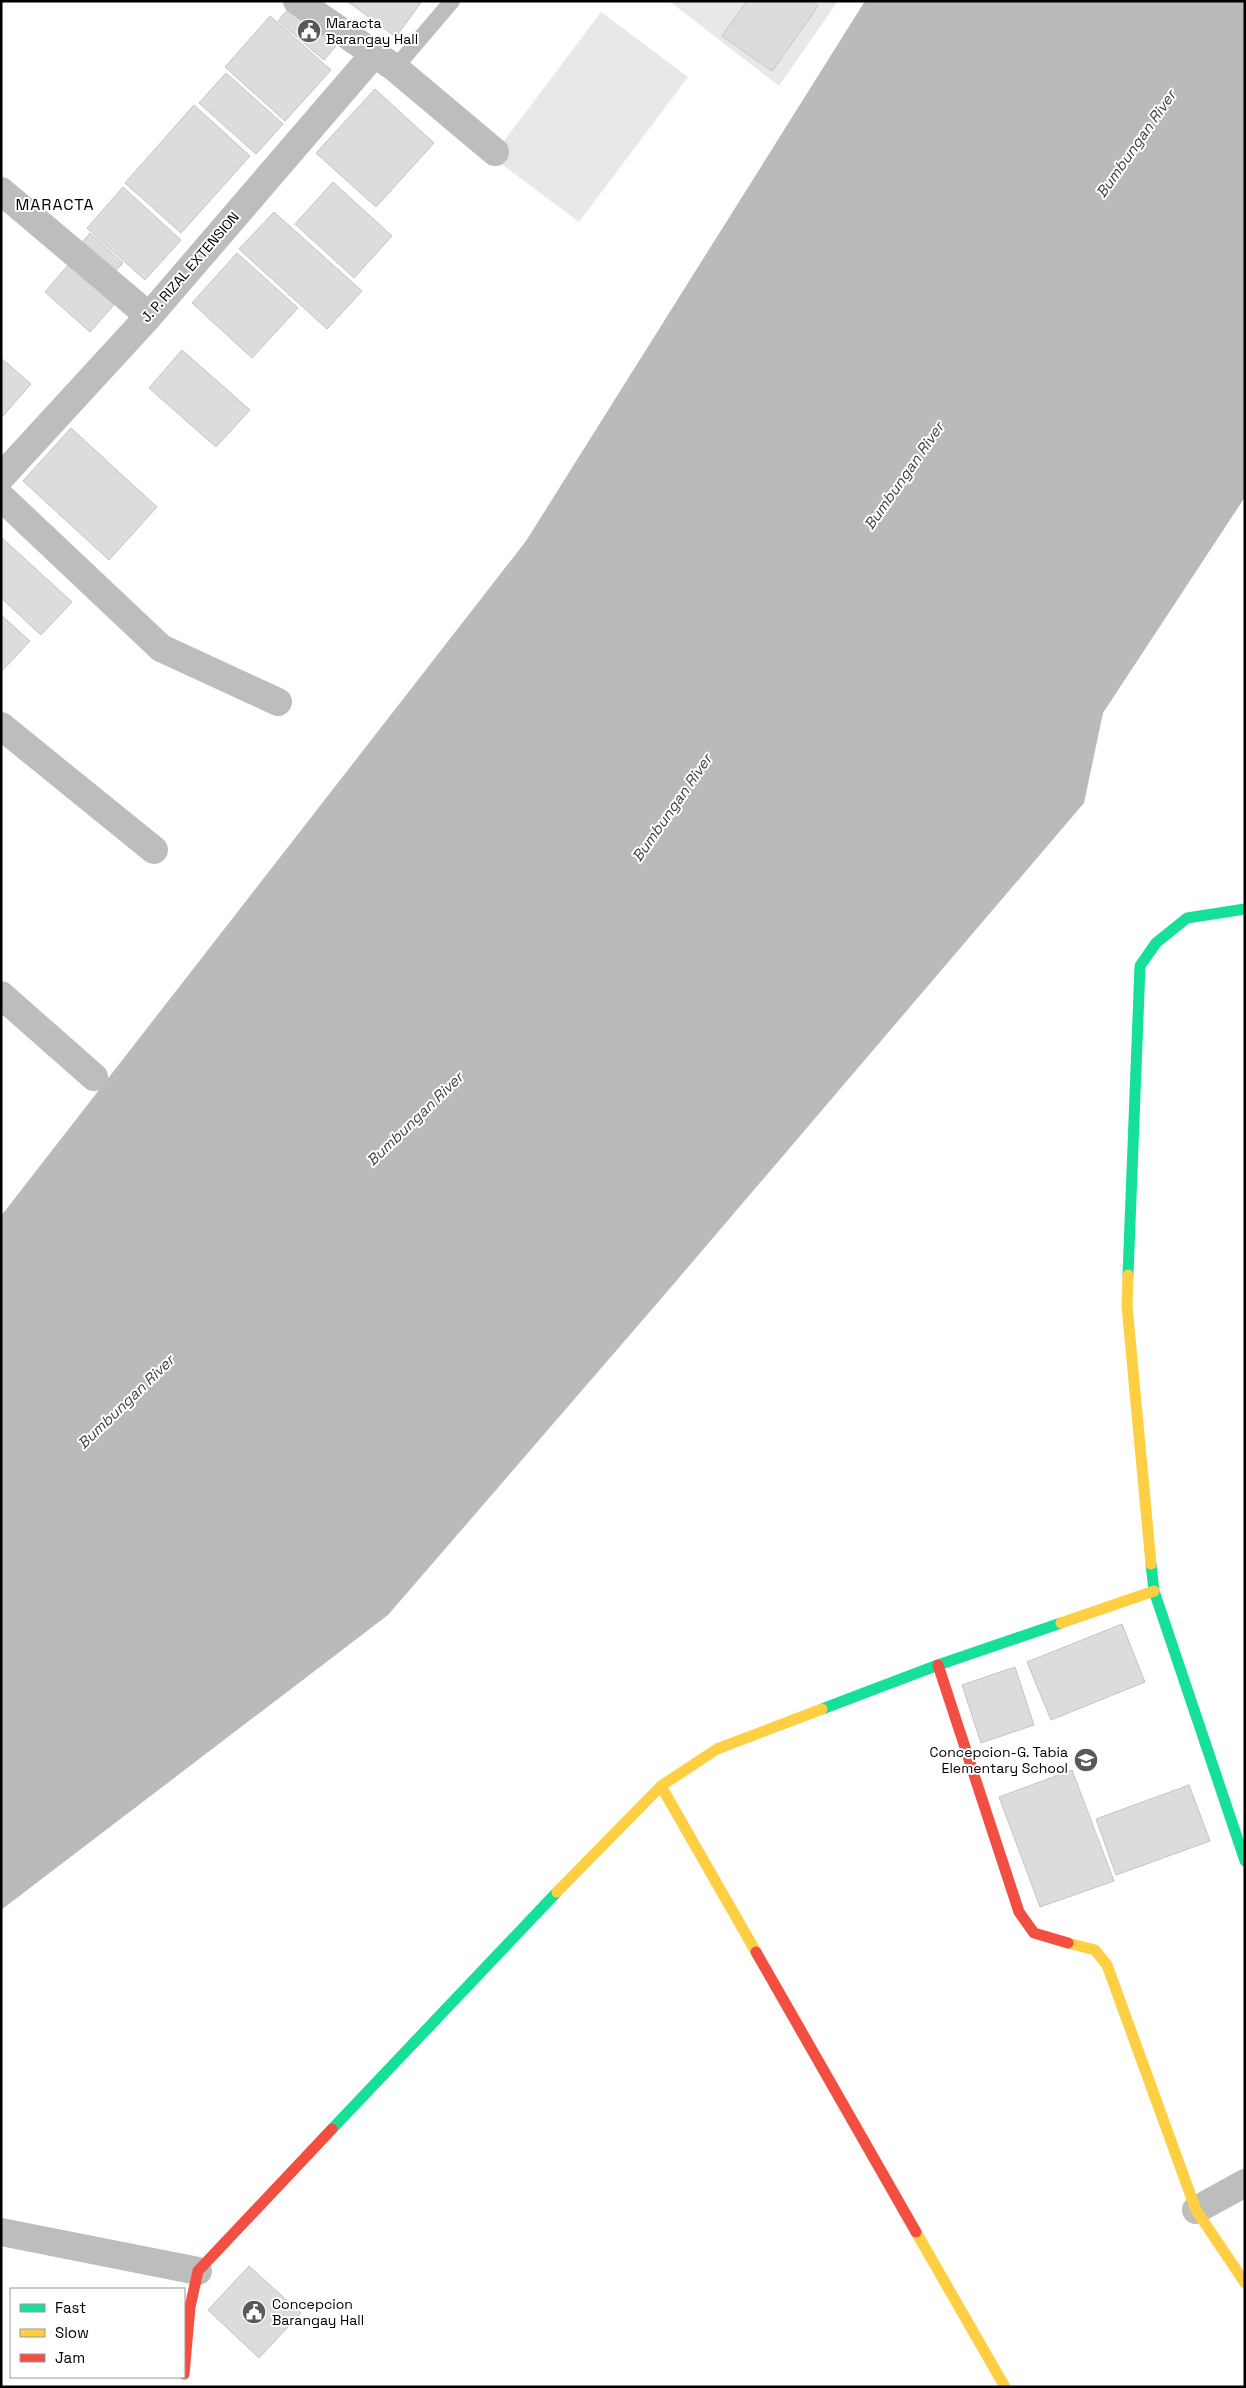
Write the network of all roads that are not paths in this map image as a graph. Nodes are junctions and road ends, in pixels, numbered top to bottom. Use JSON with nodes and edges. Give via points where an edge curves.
{"nodes":[{"id":1,"x":297,"y":1,"type":"edge"},
{"id":2,"x":452,"y":1,"type":"edge"},
{"id":3,"x":385,"y":61,"type":"junction"},
{"id":4,"x":495,"y":152,"type":"dead end"},
{"id":5,"x":1,"y":191,"type":"edge"},
{"id":6,"x":149,"y":316,"type":"junction"},
{"id":7,"x":1,"y":477,"type":"edge"},
{"id":8,"x":1,"y":497,"type":"edge"},
{"id":9,"x":278,"y":702,"type":"dead end"},
{"id":10,"x":1,"y":726,"type":"edge"},
{"id":11,"x":154,"y":850,"type":"dead end"},
{"id":12,"x":1245,"y":909,"type":"edge"},
{"id":13,"x":1,"y":995,"type":"edge"},
{"id":14,"x":94,"y":1077,"type":"dead end"},
{"id":15,"x":1154,"y":1592,"type":"junction"},
{"id":16,"x":938,"y":1664,"type":"junction"},
{"id":17,"x":661,"y":1786,"type":"junction"},
{"id":18,"x":1245,"y":1861,"type":"edge"},
{"id":19,"x":1245,"y":2183,"type":"edge"},
{"id":20,"x":1196,"y":2210,"type":"junction"},
{"id":21,"x":1,"y":2232,"type":"edge"},
{"id":22,"x":198,"y":2270,"type":"junction"},
{"id":23,"x":1245,"y":2283,"type":"edge"},
{"id":24,"x":185,"y":2364,"type":"edge"},
{"id":25,"x":1005,"y":2387,"type":"edge"}],
"edges":[{"from":1,"to":3,"type":"street"},
{"from":2,"to":3,"type":"lane"},
{"from":3,"to":4,"type":"street"},
{"from":3,"to":6,"type":"street","name":"J. P. RIZAL EXTENSION"},
{"from":5,"to":6,"type":"street"},
{"from":6,"to":7,"type":"street","name":"J. P. RIZAL EXTENSION"},
{"from":8,"to":9,"type":"street","via":[[161,648]]},
{"from":10,"to":11,"type":"street"},
{"from":12,"to":15,"type":"street","via":[[1187,918],[1156,943],[1140,966],[1127,1306]]},
{"from":13,"to":14,"type":"street"},
{"from":15,"to":16,"type":"street"},
{"from":15,"to":18,"type":"street"},
{"from":16,"to":17,"type":"street","via":[[717,1749]]},
{"from":16,"to":20,"type":"street","via":[[1019,1912],[1034,1933],[1095,1950],[1107,1965]]},
{"from":17,"to":22,"type":"street"},
{"from":17,"to":25,"type":"street"},
{"from":19,"to":20,"type":"street"},
{"from":20,"to":23,"type":"street"},
{"from":21,"to":22,"type":"street"},
{"from":22,"to":24,"type":"street","via":[[190,2307]]}]}
